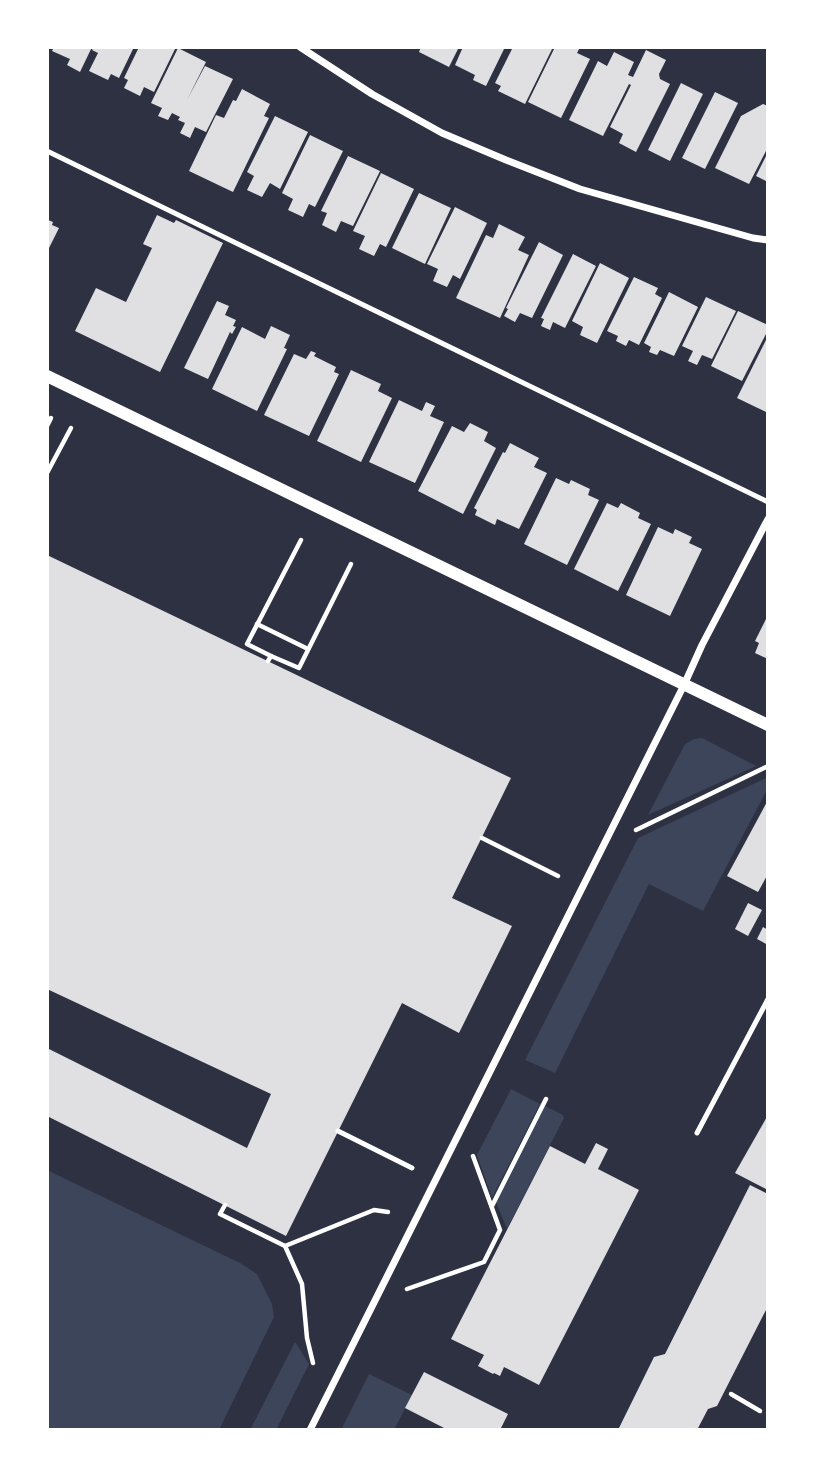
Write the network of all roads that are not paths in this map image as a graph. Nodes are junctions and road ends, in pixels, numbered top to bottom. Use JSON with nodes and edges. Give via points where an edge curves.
{"nodes":[{"id":1,"x":300,"y":47,"type":"edge"},
{"id":2,"x":47,"y":151,"type":"edge"},
{"id":3,"x":768,"y":240,"type":"edge"},
{"id":4,"x":47,"y":376,"type":"edge"},
{"id":5,"x":768,"y":502,"type":"edge"},
{"id":6,"x":768,"y":519,"type":"edge"},
{"id":7,"x":684,"y":685,"type":"junction"},
{"id":8,"x":768,"y":725,"type":"edge"},
{"id":9,"x":768,"y":999,"type":"edge"},
{"id":10,"x":338,"y":1130,"type":"dead end"},
{"id":11,"x":697,"y":1133,"type":"dead end"},
{"id":12,"x":412,"y":1168,"type":"dead end"},
{"id":13,"x":310,"y":1430,"type":"edge"}],
"edges":[{"from":1,"to":3,"type":"street","via":[[442,133],[506,160],[580,189]]},
{"from":2,"to":5,"type":"lane"},
{"from":4,"to":7,"type":"street"},
{"from":6,"to":7,"type":"street"},
{"from":7,"to":8,"type":"street"},
{"from":7,"to":13,"type":"street"},
{"from":9,"to":11,"type":"lane"},
{"from":10,"to":12,"type":"lane"}]}
